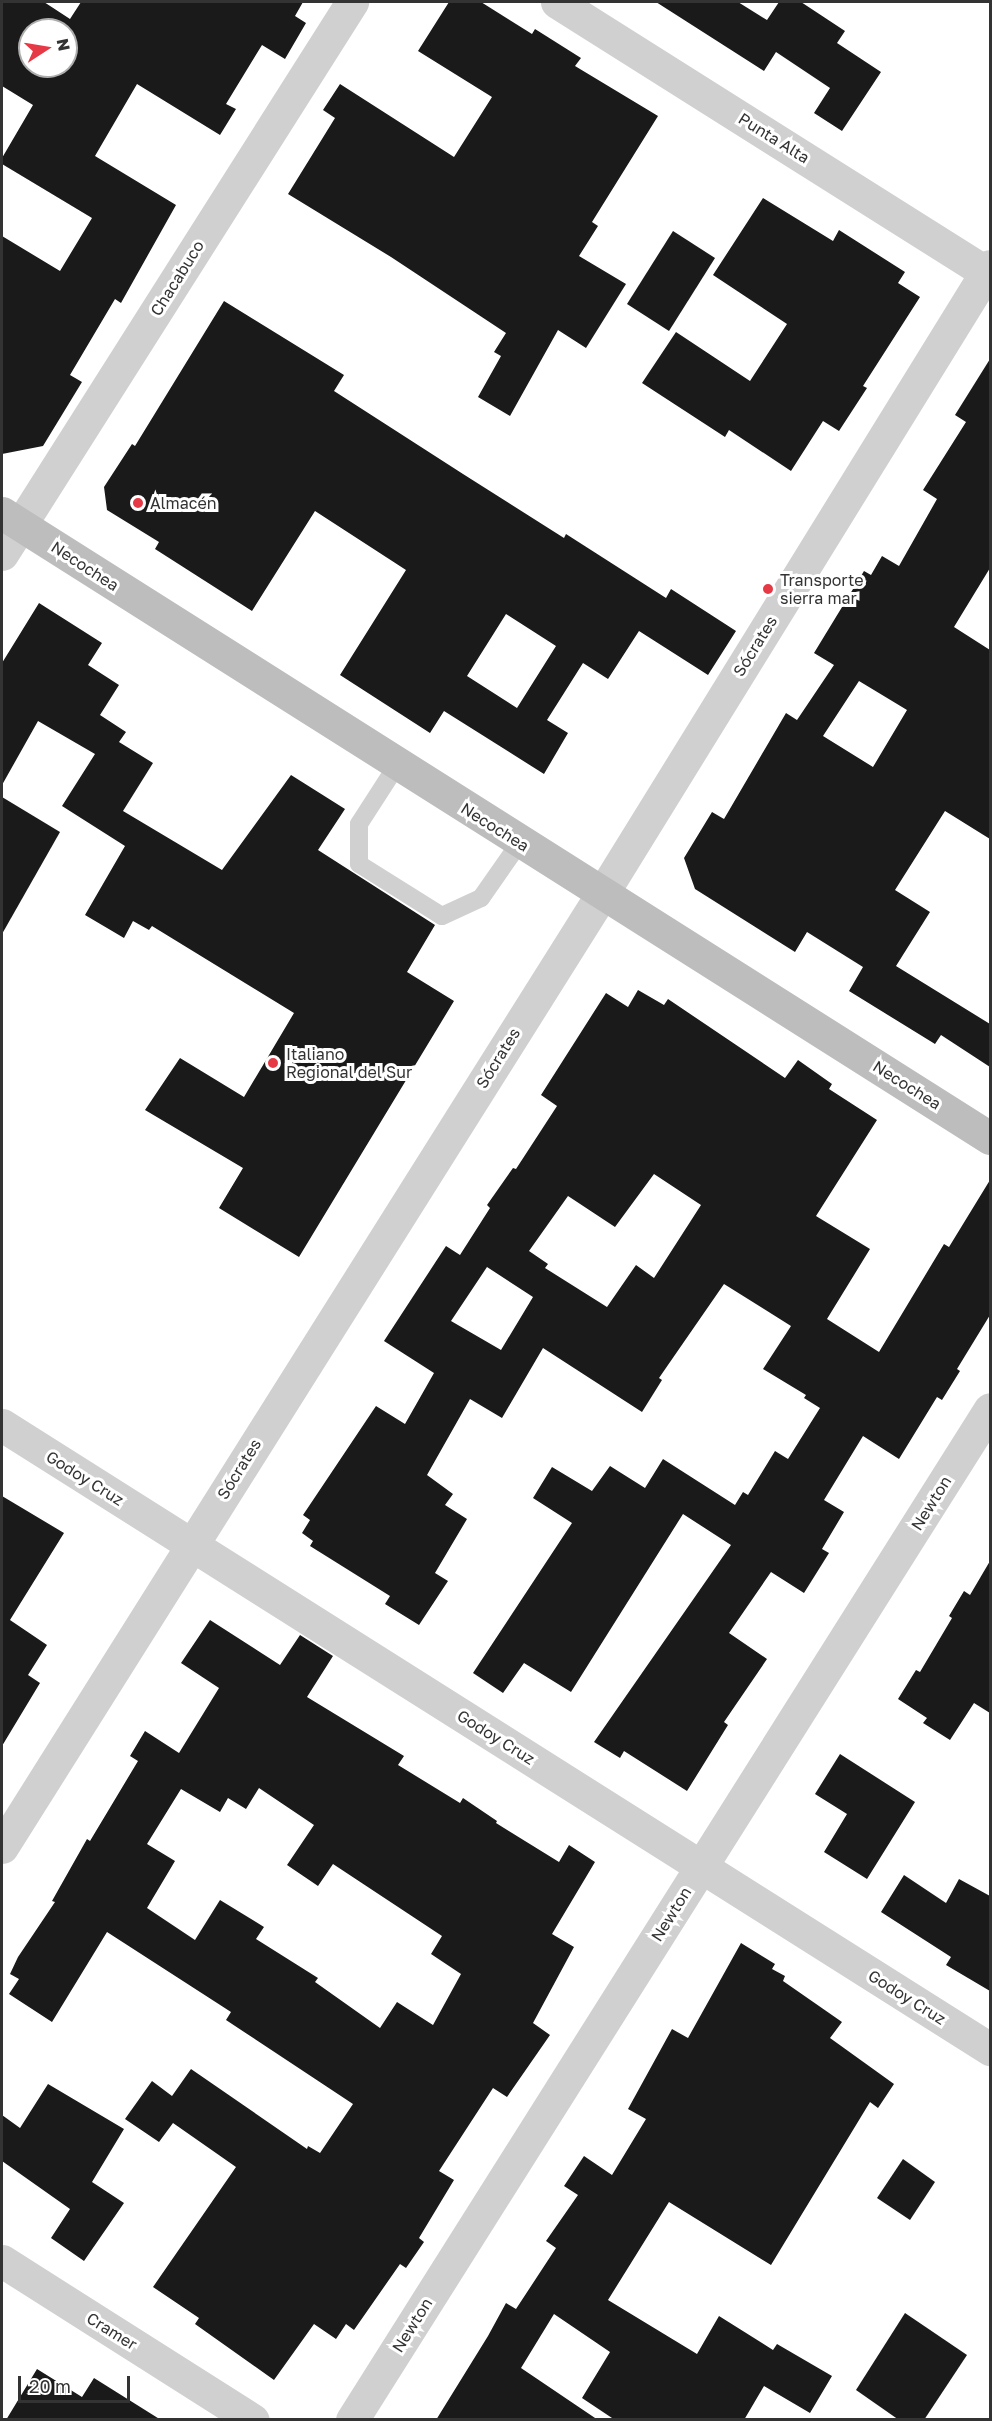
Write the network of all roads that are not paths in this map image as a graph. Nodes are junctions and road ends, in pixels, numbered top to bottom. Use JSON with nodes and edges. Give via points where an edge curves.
{"nodes":[{"id":1,"x":352,"y":2,"type":"edge"},
{"id":2,"x":557,"y":2,"type":"edge"},
{"id":3,"x":989,"y":271,"type":"edge"},
{"id":4,"x":11,"y":519,"type":"edge"},
{"id":5,"x":2,"y":554,"type":"edge"},
{"id":6,"x":397,"y":765,"type":"junction"},
{"id":7,"x":520,"y":842,"type":"junction"},
{"id":8,"x":602,"y":894,"type":"junction"},
{"id":9,"x":990,"y":1138,"type":"edge"},
{"id":10,"x":990,"y":1409,"type":"edge"},
{"id":11,"x":2,"y":1425,"type":"edge"},
{"id":12,"x":192,"y":1545,"type":"junction"},
{"id":13,"x":2,"y":1847,"type":"edge"},
{"id":14,"x":701,"y":1867,"type":"junction"},
{"id":15,"x":990,"y":2049,"type":"edge"},
{"id":16,"x":2,"y":2261,"type":"edge"},
{"id":17,"x":253,"y":2420,"type":"edge"},
{"id":18,"x":352,"y":2420,"type":"edge"}],
"edges":[{"from":1,"to":4,"type":"street","name":"Chacabuco"},
{"from":2,"to":3,"type":"street","name":"Punta Alta"},
{"from":3,"to":8,"type":"street","name":"Sócrates"},
{"from":4,"to":5,"type":"street","name":"Chacabuco"},
{"from":4,"to":6,"type":"main road","name":"Necochea"},
{"from":6,"to":7,"type":"main road","name":"Necochea"},
{"from":6,"to":7,"type":"lane","via":[[359,824],[359,864],[442,916],[481,898]]},
{"from":7,"to":8,"type":"main road","name":"Necochea"},
{"from":8,"to":9,"type":"main road","name":"Necochea"},
{"from":8,"to":12,"type":"street","name":"Sócrates"},
{"from":10,"to":14,"type":"street","name":"Newton"},
{"from":11,"to":12,"type":"street","name":"Godoy Cruz"},
{"from":12,"to":13,"type":"street","name":"Sócrates"},
{"from":12,"to":14,"type":"street","name":"Godoy Cruz"},
{"from":14,"to":15,"type":"street","name":"Godoy Cruz"},
{"from":14,"to":18,"type":"street","name":"Newton"},
{"from":16,"to":17,"type":"street","name":"Cramer"}]}
